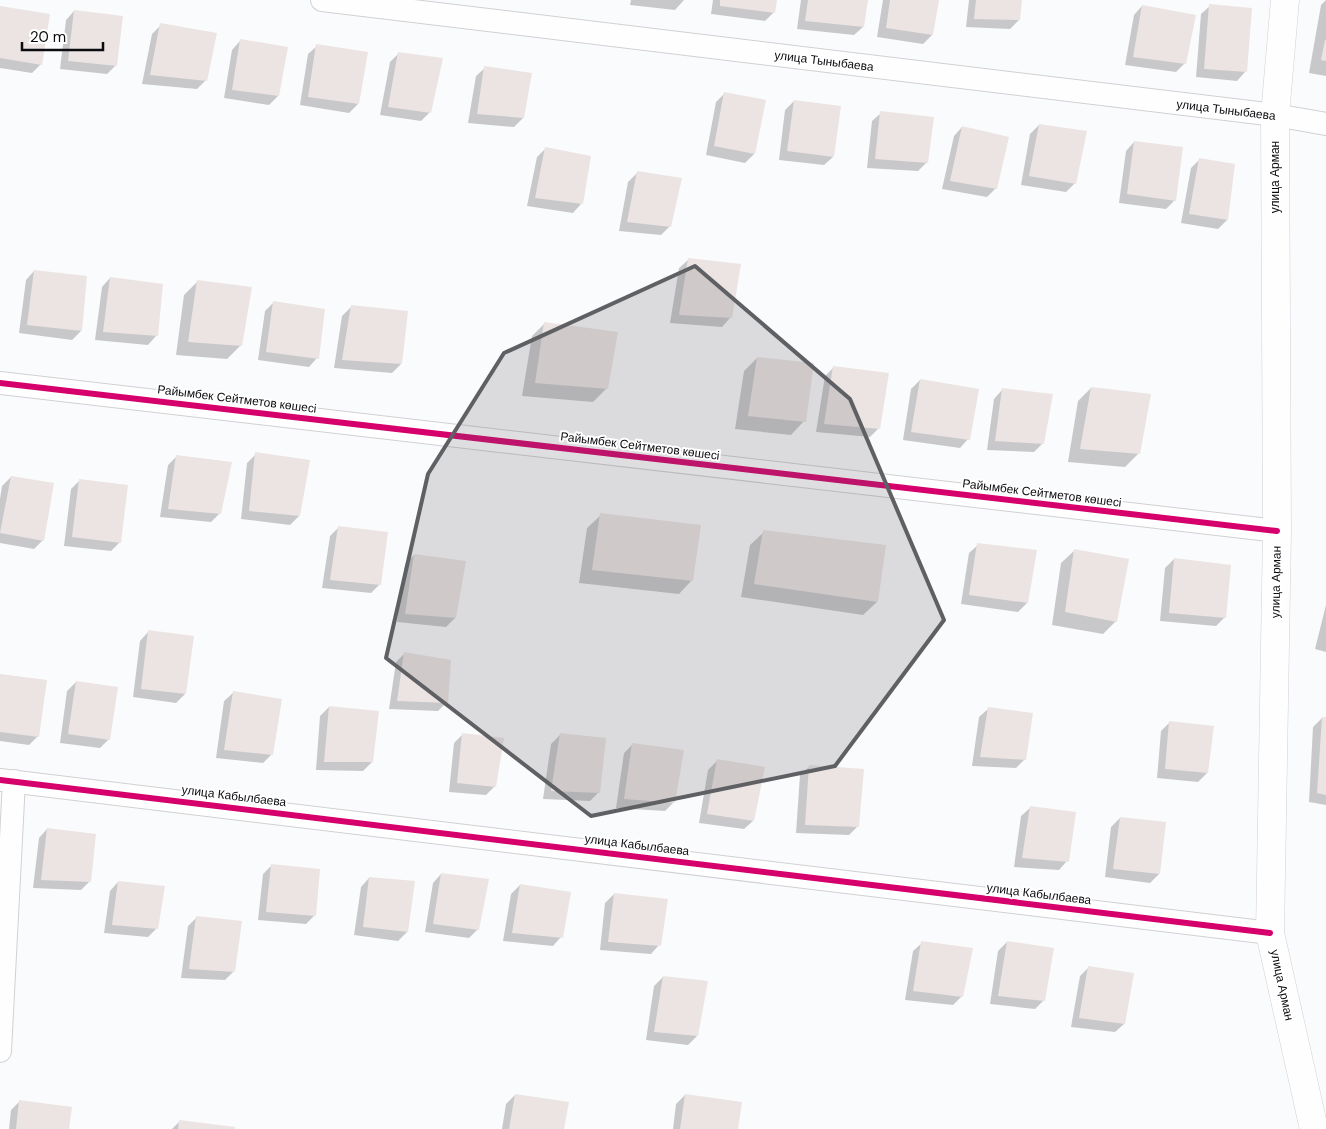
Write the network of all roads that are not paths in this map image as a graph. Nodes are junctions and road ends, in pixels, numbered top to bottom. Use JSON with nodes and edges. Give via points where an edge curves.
{"nodes":[{"id":1,"x":322,"y":0,"type":"edge"},
{"id":2,"x":1285,"y":0,"type":"edge"},
{"id":3,"x":1274,"y":116,"type":"junction"},
{"id":4,"x":1326,"y":124,"type":"edge"},
{"id":5,"x":0,"y":382,"type":"edge"},
{"id":6,"x":1277,"y":531,"type":"junction"},
{"id":7,"x":7,"y":780,"type":"edge"},
{"id":8,"x":1270,"y":933,"type":"junction"},
{"id":9,"x":0,"y":1051,"type":"edge"},
{"id":10,"x":1314,"y":1129,"type":"edge"}],
"edges":[{"from":1,"to":3,"type":"street","name":"улица Тыныбаева"},
{"from":2,"to":3,"type":"street","name":"улица Арман"},
{"from":3,"to":4,"type":"street","name":"улица Тыныбаева"},
{"from":3,"to":6,"type":"street","name":"улица Арман"},
{"from":5,"to":6,"type":"street","name":"Райымбек Сейтметов көшесі"},
{"from":6,"to":8,"type":"street","name":"улица Арман"},
{"from":7,"to":8,"type":"street","name":"улица Кабылбаева"},
{"from":7,"to":9,"type":"street"},
{"from":8,"to":10,"type":"street","name":"улица Арман"}]}
